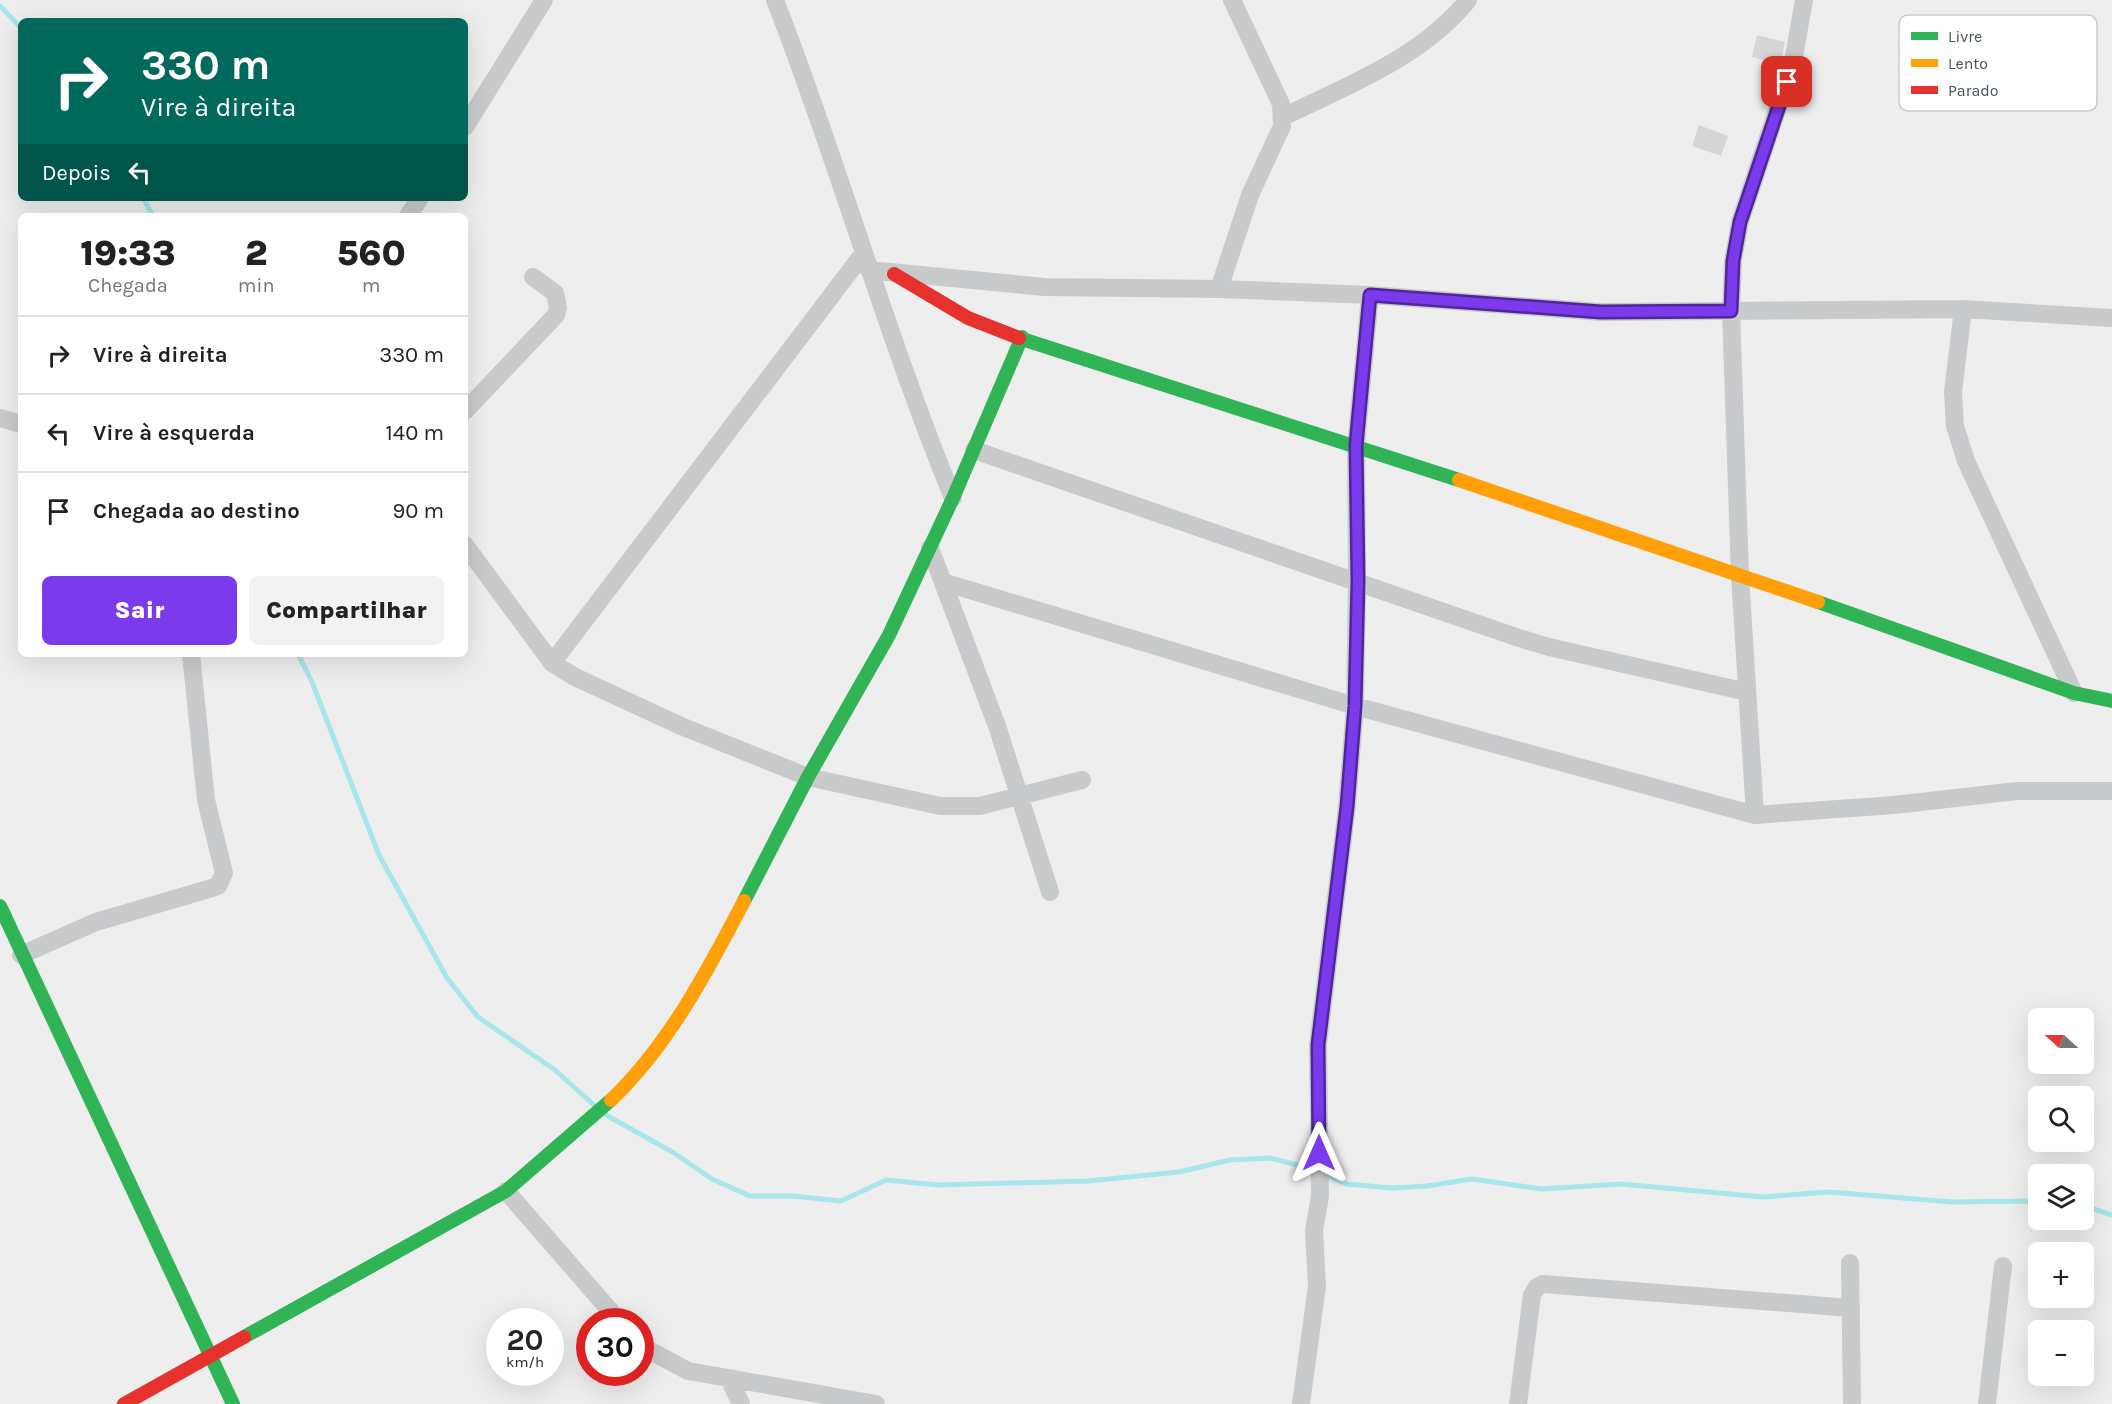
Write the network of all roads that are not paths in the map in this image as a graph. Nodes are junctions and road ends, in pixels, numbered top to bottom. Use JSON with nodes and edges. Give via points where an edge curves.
{"nodes":[{"id":1,"x":544,"y":0,"type":"edge"},
{"id":2,"x":775,"y":0,"type":"edge"},
{"id":3,"x":1232,"y":0,"type":"edge"},
{"id":4,"x":1468,"y":0,"type":"edge"},
{"id":5,"x":1804,"y":0,"type":"edge"},
{"id":6,"x":1283,"y":117,"type":"junction"},
{"id":7,"x":468,"y":122,"type":"edge"},
{"id":8,"x":866,"y":262,"type":"junction"},
{"id":9,"x":894,"y":273,"type":"junction"},
{"id":10,"x":533,"y":277,"type":"dead end"},
{"id":11,"x":1220,"y":289,"type":"junction"},
{"id":12,"x":1370,"y":295,"type":"junction"},
{"id":13,"x":1963,"y":309,"type":"junction"},
{"id":14,"x":1731,"y":311,"type":"junction"},
{"id":15,"x":2112,"y":318,"type":"edge"},
{"id":16,"x":1023,"y":336,"type":"junction"},
{"id":17,"x":468,"y":408,"type":"edge"},
{"id":18,"x":0,"y":418,"type":"edge"},
{"id":19,"x":18,"y":423,"type":"edge"},
{"id":20,"x":1356,"y":445,"type":"junction"},
{"id":21,"x":974,"y":450,"type":"junction"},
{"id":22,"x":953,"y":498,"type":"junction"},
{"id":23,"x":468,"y":549,"type":"edge"},
{"id":24,"x":930,"y":549,"type":"junction"},
{"id":25,"x":1740,"y":576,"type":"junction"},
{"id":26,"x":1358,"y":581,"type":"junction"},
{"id":27,"x":943,"y":582,"type":"junction"},
{"id":28,"x":190,"y":657,"type":"edge"},
{"id":29,"x":552,"y":663,"type":"junction"},
{"id":30,"x":1747,"y":692,"type":"junction"},
{"id":31,"x":2074,"y":693,"type":"junction"},
{"id":32,"x":2112,"y":701,"type":"edge"},
{"id":33,"x":1355,"y":706,"type":"junction"},
{"id":34,"x":808,"y":777,"type":"junction"},
{"id":35,"x":1082,"y":780,"type":"dead end"},
{"id":36,"x":2112,"y":791,"type":"edge"},
{"id":37,"x":1020,"y":795,"type":"junction"},
{"id":38,"x":1755,"y":814,"type":"junction"},
{"id":39,"x":1050,"y":892,"type":"dead end"},
{"id":40,"x":0,"y":906,"type":"edge"},
{"id":41,"x":4,"y":925,"type":"edge"},
{"id":42,"x":21,"y":955,"type":"junction"},
{"id":43,"x":506,"y":1191,"type":"junction"},
{"id":44,"x":1850,"y":1263,"type":"dead end"},
{"id":45,"x":2003,"y":1266,"type":"dead end"},
{"id":46,"x":608,"y":1308,"type":"edge"},
{"id":47,"x":1851,"y":1308,"type":"junction"},
{"id":48,"x":654,"y":1353,"type":"edge"},
{"id":49,"x":211,"y":1354,"type":"junction"},
{"id":50,"x":730,"y":1381,"type":"junction"},
{"id":51,"x":124,"y":1404,"type":"edge"},
{"id":52,"x":233,"y":1404,"type":"edge"},
{"id":53,"x":741,"y":1404,"type":"edge"},
{"id":54,"x":876,"y":1404,"type":"edge"},
{"id":55,"x":1301,"y":1404,"type":"edge"},
{"id":56,"x":1518,"y":1404,"type":"edge"},
{"id":57,"x":1852,"y":1404,"type":"edge"},
{"id":58,"x":1987,"y":1404,"type":"edge"}],
"edges":[{"from":1,"to":7,"type":"street"},
{"from":2,"to":8,"type":"street"},
{"from":3,"to":6,"type":"street","via":[[1281,104]]},
{"from":4,"to":6,"type":"street","via":[[1432,36],[1401,59]]},
{"from":5,"to":14,"type":"street","via":[[1793,62],[1740,222],[1733,261]]},
{"from":6,"to":11,"type":"street","via":[[1250,195]]},
{"from":8,"to":9,"type":"street"},
{"from":8,"to":22,"type":"street"},
{"from":8,"to":29,"type":"street"},
{"from":9,"to":11,"type":"street","via":[[1045,287]]},
{"from":9,"to":16,"type":"street","via":[[968,318]]},
{"from":10,"to":17,"type":"street","via":[[555,293],[555,315]]},
{"from":11,"to":12,"type":"street"},
{"from":12,"to":14,"type":"street","via":[[1601,312]]},
{"from":12,"to":20,"type":"street"},
{"from":13,"to":14,"type":"street"},
{"from":13,"to":15,"type":"street"},
{"from":13,"to":31,"type":"street","via":[[1953,392],[1955,426],[1971,472]]},
{"from":14,"to":25,"type":"street"},
{"from":16,"to":20,"type":"street","via":[[1144,380]]},
{"from":16,"to":21,"type":"street"},
{"from":18,"to":19,"type":"street"},
{"from":20,"to":25,"type":"street"},
{"from":20,"to":26,"type":"street"},
{"from":21,"to":22,"type":"street"},
{"from":21,"to":26,"type":"street"},
{"from":22,"to":24,"type":"street"},
{"from":23,"to":29,"type":"street"},
{"from":24,"to":27,"type":"street"},
{"from":24,"to":34,"type":"street","via":[[890,635]]},
{"from":25,"to":30,"type":"street"},
{"from":25,"to":31,"type":"street"},
{"from":26,"to":30,"type":"street","via":[[1549,647]]},
{"from":26,"to":33,"type":"street"},
{"from":27,"to":33,"type":"street"},
{"from":27,"to":37,"type":"street"},
{"from":28,"to":42,"type":"street","via":[[206,800],[224,873],[222,880],[212,888],[96,922]]},
{"from":29,"to":34,"type":"street","via":[[681,726]]},
{"from":30,"to":38,"type":"street"},
{"from":31,"to":32,"type":"street"},
{"from":33,"to":38,"type":"street"},
{"from":33,"to":55,"type":"street","via":[[1347,807],[1318,1045],[1320,1196],[1314,1231],[1317,1286]]},
{"from":34,"to":37,"type":"street","via":[[940,806],[980,806]]},
{"from":34,"to":43,"type":"street","via":[[726,935],[642,1067],[613,1098]]},
{"from":35,"to":37,"type":"street"},
{"from":36,"to":38,"type":"street","via":[[2017,791],[1894,805]]},
{"from":37,"to":39,"type":"street"},
{"from":40,"to":41,"type":"street"},
{"from":41,"to":42,"type":"street"},
{"from":42,"to":49,"type":"street"},
{"from":43,"to":46,"type":"street"},
{"from":43,"to":49,"type":"street"},
{"from":44,"to":47,"type":"street"},
{"from":45,"to":58,"type":"street"},
{"from":47,"to":56,"type":"street","via":[[1543,1284],[1532,1295]]},
{"from":47,"to":57,"type":"street"},
{"from":48,"to":50,"type":"street","via":[[688,1371]]},
{"from":49,"to":51,"type":"street"},
{"from":49,"to":52,"type":"street"},
{"from":50,"to":53,"type":"street"},
{"from":50,"to":54,"type":"street"}]}
